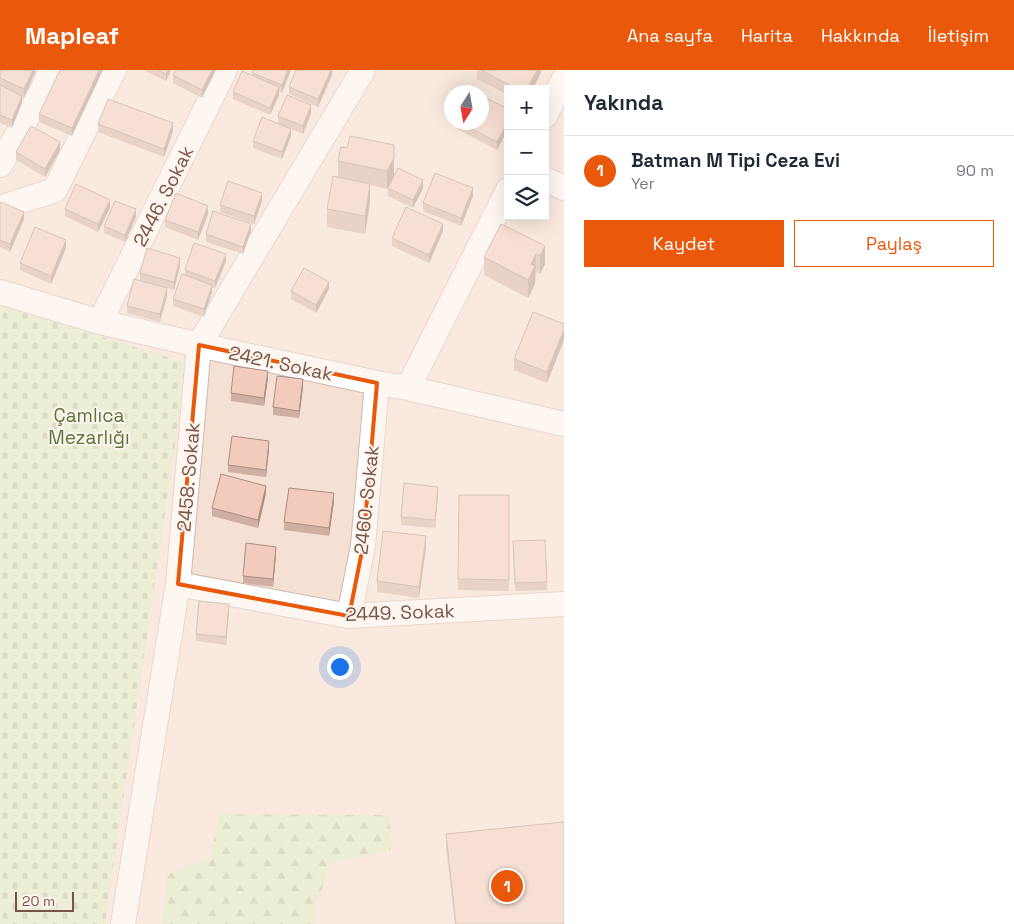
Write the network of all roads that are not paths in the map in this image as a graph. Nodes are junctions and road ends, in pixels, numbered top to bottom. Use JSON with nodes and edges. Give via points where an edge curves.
{"nodes":[{"id":1,"x":52,"y":70,"type":"edge"},
{"id":2,"x":114,"y":70,"type":"edge"},
{"id":3,"x":225,"y":70,"type":"edge"},
{"id":4,"x":363,"y":70,"type":"edge"},
{"id":5,"x":564,"y":79,"type":"edge"},
{"id":6,"x":549,"y":108,"type":"edge"},
{"id":7,"x":0,"y":165,"type":"edge"},
{"id":8,"x":549,"y":181,"type":"edge"},
{"id":9,"x":564,"y":188,"type":"edge"},
{"id":10,"x":504,"y":198,"type":"edge"},
{"id":11,"x":0,"y":208,"type":"edge"},
{"id":12,"x":0,"y":292,"type":"edge"},
{"id":13,"x":100,"y":322,"type":"junction"},
{"id":14,"x":199,"y":345,"type":"junction"},
{"id":15,"x":377,"y":383,"type":"junction"},
{"id":16,"x":408,"y":388,"type":"junction"},
{"id":17,"x":564,"y":424,"type":"edge"},
{"id":18,"x":178,"y":584,"type":"junction"},
{"id":19,"x":564,"y":604,"type":"edge"},
{"id":20,"x":348,"y":616,"type":"junction"},
{"id":21,"x":123,"y":924,"type":"edge"}],
"edges":[{"from":1,"to":7,"type":"street"},
{"from":2,"to":11,"type":"street","via":[[55,190]]},
{"from":3,"to":13,"type":"street","name":"2446. Sokak"},
{"from":4,"to":14,"type":"street","name":"2458. Sokak"},
{"from":5,"to":6,"type":"street"},
{"from":8,"to":9,"type":"street"},
{"from":10,"to":16,"type":"street"},
{"from":12,"to":13,"type":"street","name":"2421. Sokak"},
{"from":13,"to":14,"type":"street","name":"2421. Sokak"},
{"from":14,"to":15,"type":"street","name":"2421. Sokak"},
{"from":14,"to":18,"type":"street","name":"2458. Sokak"},
{"from":15,"to":16,"type":"street","name":"2421. Sokak"},
{"from":15,"to":20,"type":"street","name":"2460. Sokak","via":[[363,546]]},
{"from":16,"to":17,"type":"street","name":"2421. Sokak"},
{"from":18,"to":20,"type":"street","name":"2449. Sokak"},
{"from":18,"to":21,"type":"street","name":"2458. Sokak"},
{"from":19,"to":20,"type":"street","name":"2449. Sokak"}]}
